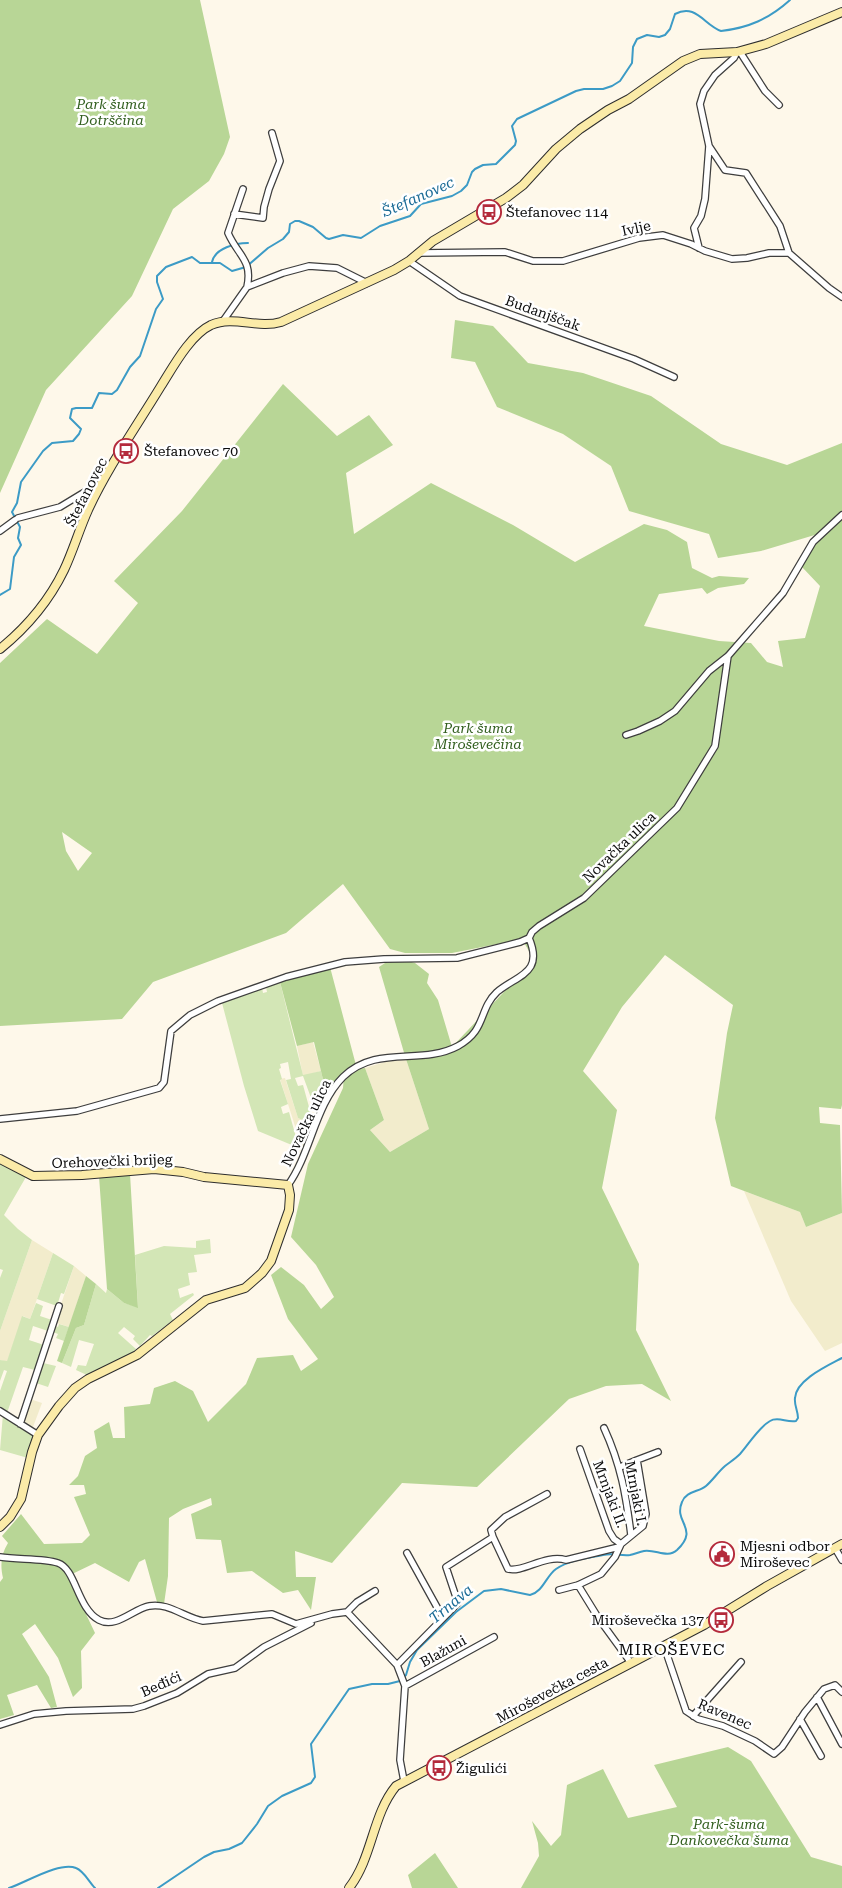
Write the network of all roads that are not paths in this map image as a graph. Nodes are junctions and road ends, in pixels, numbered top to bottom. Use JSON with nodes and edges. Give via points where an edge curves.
{"nodes":[{"id":1,"x":842,"y":12,"type":"edge"},
{"id":2,"x":738,"y":52,"type":"junction"},
{"id":3,"x":779,"y":105,"type":"dead end"},
{"id":4,"x":272,"y":134,"type":"dead end"},
{"id":5,"x":709,"y":146,"type":"junction"},
{"id":6,"x":243,"y":190,"type":"dead end"},
{"id":7,"x":234,"y":214,"type":"junction"},
{"id":8,"x":699,"y":248,"type":"junction"},
{"id":9,"x":789,"y":253,"type":"junction"},
{"id":10,"x":418,"y":254,"type":"junction"},
{"id":11,"x":409,"y":261,"type":"junction"},
{"id":12,"x":367,"y":283,"type":"junction"},
{"id":13,"x":247,"y":287,"type":"junction"},
{"id":14,"x":842,"y":297,"type":"edge"},
{"id":15,"x":223,"y":321,"type":"junction"},
{"id":16,"x":674,"y":377,"type":"dead end"},
{"id":17,"x":99,"y":489,"type":"junction"},
{"id":18,"x":842,"y":515,"type":"edge"},
{"id":19,"x":0,"y":531,"type":"edge"},
{"id":20,"x":0,"y":649,"type":"edge"},
{"id":21,"x":728,"y":656,"type":"junction"},
{"id":22,"x":626,"y":734,"type":"dead end"},
{"id":23,"x":530,"y":938,"type":"junction"},
{"id":24,"x":0,"y":1119,"type":"edge"},
{"id":25,"x":0,"y":1159,"type":"edge"},
{"id":26,"x":288,"y":1185,"type":"junction"},
{"id":27,"x":59,"y":1306,"type":"dead end"},
{"id":28,"x":0,"y":1411,"type":"edge"},
{"id":29,"x":20,"y":1424,"type":"junction"},
{"id":30,"x":604,"y":1428,"type":"dead end"},
{"id":31,"x":38,"y":1435,"type":"junction"},
{"id":32,"x":580,"y":1449,"type":"dead end"},
{"id":33,"x":658,"y":1452,"type":"dead end"},
{"id":34,"x":637,"y":1460,"type":"junction"},
{"id":35,"x":620,"y":1467,"type":"junction"},
{"id":36,"x":547,"y":1494,"type":"dead end"},
{"id":37,"x":0,"y":1527,"type":"edge"},
{"id":38,"x":631,"y":1535,"type":"junction"},
{"id":39,"x":493,"y":1538,"type":"junction"},
{"id":40,"x":838,"y":1546,"type":"edge"},
{"id":41,"x":618,"y":1550,"type":"junction"},
{"id":42,"x":407,"y":1553,"type":"dead end"},
{"id":43,"x":0,"y":1557,"type":"edge"},
{"id":44,"x":842,"y":1560,"type":"edge"},
{"id":45,"x":578,"y":1584,"type":"junction"},
{"id":46,"x":559,"y":1590,"type":"dead end"},
{"id":47,"x":375,"y":1591,"type":"dead end"},
{"id":48,"x":347,"y":1612,"type":"junction"},
{"id":49,"x":444,"y":1618,"type":"junction"},
{"id":50,"x":318,"y":1619,"type":"junction"},
{"id":51,"x":494,"y":1637,"type":"dead end"},
{"id":52,"x":664,"y":1646,"type":"junction"},
{"id":53,"x":741,"y":1662,"type":"dead end"},
{"id":54,"x":631,"y":1663,"type":"junction"},
{"id":55,"x":397,"y":1665,"type":"junction"},
{"id":56,"x":405,"y":1685,"type":"junction"},
{"id":57,"x":842,"y":1692,"type":"edge"},
{"id":58,"x":817,"y":1697,"type":"junction"},
{"id":59,"x":693,"y":1716,"type":"junction"},
{"id":60,"x":800,"y":1719,"type":"junction"},
{"id":61,"x":0,"y":1725,"type":"edge"},
{"id":62,"x":842,"y":1744,"type":"edge"},
{"id":63,"x":821,"y":1756,"type":"dead end"},
{"id":64,"x":404,"y":1781,"type":"junction"},
{"id":65,"x":349,"y":1888,"type":"edge"}],
"edges":[{"from":1,"to":2,"type":"street","via":[[766,44]]},
{"from":2,"to":3,"type":"street","via":[[765,91]]},
{"from":2,"to":5,"type":"street","via":[[704,91],[700,104]]},
{"from":2,"to":10,"type":"street","via":[[700,54],[683,61],[580,129],[506,198],[433,241]]},
{"from":4,"to":7,"type":"street","via":[[280,161],[269,189],[263,218]]},
{"from":5,"to":8,"type":"street","via":[[705,199],[694,228]]},
{"from":5,"to":9,"type":"street","via":[[725,170],[746,173],[780,226]]},
{"from":6,"to":7,"type":"street"},
{"from":7,"to":13,"type":"street","via":[[228,233],[248,266]]},
{"from":8,"to":9,"type":"street","name":"Ivlje","via":[[732,258]]},
{"from":8,"to":10,"type":"street","name":"Ivlje","via":[[663,235],[639,238],[563,262],[533,261],[505,252]]},
{"from":9,"to":14,"type":"street"},
{"from":10,"to":11,"type":"street"},
{"from":11,"to":12,"type":"street"},
{"from":11,"to":16,"type":"street","name":"Budanjščak","via":[[460,296],[634,358]]},
{"from":12,"to":13,"type":"street","via":[[337,268],[309,266]]},
{"from":12,"to":15,"type":"street","via":[[273,325]]},
{"from":13,"to":15,"type":"street"},
{"from":15,"to":17,"type":"street","name":"Štefanovec","via":[[207,328],[190,344]]},
{"from":17,"to":19,"type":"street","via":[[93,487],[60,507],[16,519]]},
{"from":17,"to":20,"type":"street","name":"Štefanovec","via":[[64,570],[46,601]]},
{"from":18,"to":21,"type":"street","via":[[804,554],[783,593]]},
{"from":21,"to":22,"type":"street","via":[[709,671],[675,711],[660,721]]},
{"from":21,"to":23,"type":"street","name":"Novačka ulica","via":[[715,746],[677,808],[584,898],[539,926]]},
{"from":23,"to":24,"type":"street","via":[[456,958],[384,958],[345,962],[240,993],[208,1005],[171,1031],[164,1082],[159,1088],[77,1111]]},
{"from":23,"to":26,"type":"street","name":"Novačka ulica","via":[[534,953],[530,969],[496,993],[477,1030],[464,1042],[431,1055],[383,1057],[342,1078],[329,1098]]},
{"from":25,"to":26,"type":"street","name":"Orehovečki brijeg","via":[[34,1176],[154,1169]]},
{"from":26,"to":31,"type":"street","name":"Novačka ulica","via":[[288,1210],[271,1261],[257,1279],[245,1288],[206,1300],[137,1355],[83,1382],[59,1406]]},
{"from":27,"to":29,"type":"street"},
{"from":28,"to":29,"type":"street"},
{"from":29,"to":31,"type":"street"},
{"from":30,"to":35,"type":"street","name":"Mrnjaki I."},
{"from":31,"to":37,"type":"street","name":"Novačka ulica","via":[[21,1499]]},
{"from":32,"to":41,"type":"street","name":"Mrnjaki II."},
{"from":33,"to":34,"type":"street"},
{"from":34,"to":35,"type":"street"},
{"from":34,"to":38,"type":"street","via":[[646,1514],[643,1526]]},
{"from":35,"to":38,"type":"street","name":"Mrnjaki I."},
{"from":36,"to":39,"type":"street","via":[[504,1518],[491,1530]]},
{"from":38,"to":41,"type":"street"},
{"from":39,"to":41,"type":"street","via":[[508,1569],[513,1570],[541,1560],[566,1560]]},
{"from":39,"to":49,"type":"street","via":[[446,1567],[458,1603]]},
{"from":40,"to":44,"type":"street"},
{"from":40,"to":52,"type":"street","name":"Miroševečka cesta"},
{"from":41,"to":45,"type":"street","via":[[601,1574]]},
{"from":42,"to":49,"type":"street"},
{"from":43,"to":50,"type":"street","via":[[58,1563],[68,1570],[88,1612],[101,1622],[119,1621],[152,1605],[166,1606],[192,1619],[204,1621],[272,1614],[296,1624]]},
{"from":45,"to":46,"type":"street"},
{"from":45,"to":54,"type":"street"},
{"from":47,"to":48,"type":"street"},
{"from":48,"to":50,"type":"street"},
{"from":48,"to":55,"type":"street"},
{"from":49,"to":55,"type":"street"},
{"from":50,"to":61,"type":"street","name":"Beđići","via":[[264,1646],[235,1668],[208,1674],[177,1693],[144,1706],[34,1714]]},
{"from":51,"to":56,"type":"street","name":"Blažuni"},
{"from":52,"to":54,"type":"street","name":"Miroševečka cesta"},
{"from":52,"to":59,"type":"street","name":"Ravenec","via":[[686,1711]]},
{"from":53,"to":59,"type":"street"},
{"from":54,"to":64,"type":"street","name":"Miroševečka cesta"},
{"from":55,"to":56,"type":"street"},
{"from":56,"to":64,"type":"street","via":[[400,1760]]},
{"from":57,"to":58,"type":"street","name":"Ravenec","via":[[835,1685],[824,1689]]},
{"from":58,"to":60,"type":"street","name":"Ravenec"},
{"from":58,"to":62,"type":"street"},
{"from":59,"to":60,"type":"street","name":"Ravenec","via":[[755,1740],[774,1754]]},
{"from":60,"to":63,"type":"street"},
{"from":64,"to":65,"type":"street","name":"Miroševečka cesta","via":[[396,1786],[383,1805],[369,1852]]}]}
